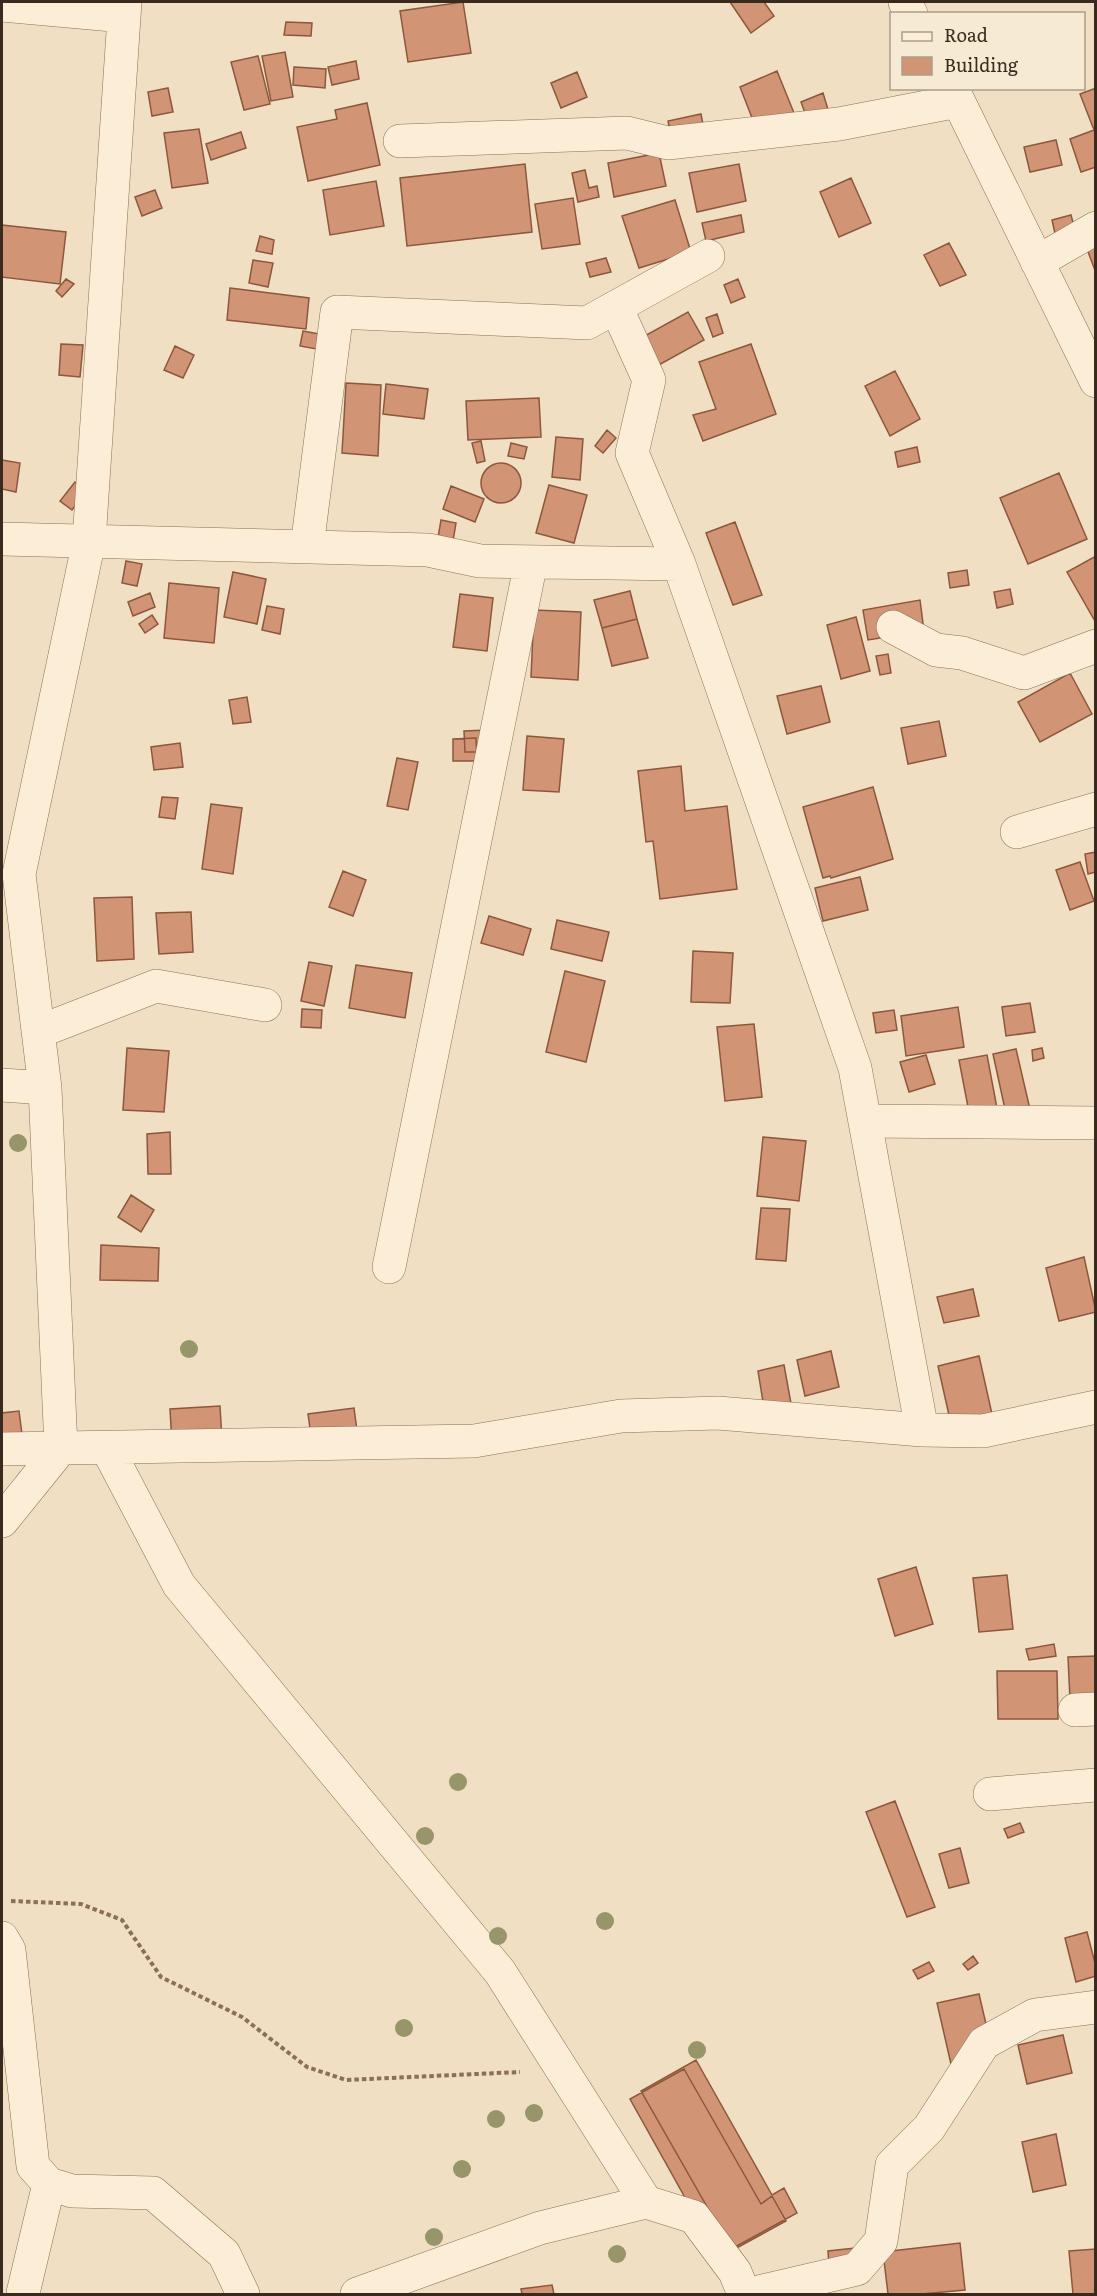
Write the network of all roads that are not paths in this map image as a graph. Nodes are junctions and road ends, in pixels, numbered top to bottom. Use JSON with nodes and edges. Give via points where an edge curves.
{"nodes":[{"id":1,"x":2,"y":5,"type":"edge"},
{"id":2,"x":124,"y":9,"type":"edge"},
{"id":3,"x":955,"y":95,"type":"edge"},
{"id":4,"x":400,"y":141,"type":"dead end"},
{"id":5,"x":1095,"y":228,"type":"edge"},
{"id":6,"x":708,"y":256,"type":"dead end"},
{"id":7,"x":1037,"y":262,"type":"junction"},
{"id":8,"x":616,"y":307,"type":"junction"},
{"id":9,"x":1092,"y":364,"type":"edge"},
{"id":10,"x":2,"y":539,"type":"edge"},
{"id":11,"x":89,"y":541,"type":"junction"},
{"id":12,"x":307,"y":547,"type":"junction"},
{"id":13,"x":531,"y":562,"type":"junction"},
{"id":14,"x":679,"y":564,"type":"junction"},
{"id":15,"x":893,"y":627,"type":"dead end"},
{"id":16,"x":1095,"y":646,"type":"edge"},
{"id":17,"x":1095,"y":809,"type":"edge"},
{"id":18,"x":1017,"y":832,"type":"dead end"},
{"id":19,"x":265,"y":1005,"type":"dead end"},
{"id":20,"x":38,"y":1032,"type":"junction"},
{"id":21,"x":2,"y":1085,"type":"edge"},
{"id":22,"x":45,"y":1088,"type":"junction"},
{"id":23,"x":865,"y":1121,"type":"junction"},
{"id":24,"x":1095,"y":1123,"type":"edge"},
{"id":25,"x":389,"y":1267,"type":"dead end"},
{"id":26,"x":1095,"y":1407,"type":"edge"},
{"id":27,"x":922,"y":1430,"type":"junction"},
{"id":28,"x":61,"y":1448,"type":"junction"},
{"id":29,"x":107,"y":1448,"type":"junction"},
{"id":30,"x":2,"y":1449,"type":"edge"},
{"id":31,"x":2,"y":1521,"type":"edge"},
{"id":32,"x":1095,"y":1785,"type":"edge"},
{"id":33,"x":990,"y":1794,"type":"dead end"},
{"id":34,"x":2,"y":1938,"type":"edge"},
{"id":35,"x":1095,"y":2007,"type":"edge"},
{"id":36,"x":49,"y":2184,"type":"junction"},
{"id":37,"x":646,"y":2202,"type":"junction"},
{"id":38,"x":23,"y":2293,"type":"edge"},
{"id":39,"x":243,"y":2295,"type":"edge"},
{"id":40,"x":357,"y":2295,"type":"edge"},
{"id":41,"x":744,"y":2295,"type":"edge"},
{"id":42,"x":750,"y":2295,"type":"edge"}],
"edges":[{"from":1,"to":2,"type":"street"},
{"from":2,"to":11,"type":"street"},
{"from":3,"to":4,"type":"street","via":[[839,124],[669,143],[627,133]]},
{"from":3,"to":7,"type":"street"},
{"from":5,"to":7,"type":"street"},
{"from":6,"to":8,"type":"street"},
{"from":7,"to":9,"type":"street"},
{"from":8,"to":12,"type":"street","via":[[587,323],[337,312]]},
{"from":8,"to":14,"type":"street","via":[[650,380],[632,453]]},
{"from":10,"to":11,"type":"street"},
{"from":11,"to":12,"type":"street"},
{"from":11,"to":20,"type":"street","via":[[19,874]]},
{"from":12,"to":13,"type":"street","via":[[428,550],[480,561]]},
{"from":13,"to":14,"type":"street"},
{"from":13,"to":25,"type":"street"},
{"from":14,"to":23,"type":"street","via":[[855,1068]]},
{"from":15,"to":16,"type":"street","via":[[936,650],[962,653],[1024,673]]},
{"from":17,"to":18,"type":"street"},
{"from":19,"to":20,"type":"street","via":[[156,986]]},
{"from":20,"to":22,"type":"street"},
{"from":21,"to":22,"type":"street"},
{"from":22,"to":28,"type":"street"},
{"from":23,"to":24,"type":"street"},
{"from":23,"to":27,"type":"street"},
{"from":26,"to":27,"type":"street","via":[[983,1431]]},
{"from":27,"to":29,"type":"street","via":[[718,1413],[621,1416],[474,1441]]},
{"from":28,"to":29,"type":"street"},
{"from":28,"to":30,"type":"street"},
{"from":28,"to":31,"type":"street"},
{"from":29,"to":37,"type":"street","via":[[179,1585],[500,1972]]},
{"from":32,"to":33,"type":"street"},
{"from":34,"to":36,"type":"street","via":[[9,1950],[33,2166]]},
{"from":35,"to":42,"type":"street","via":[[1035,2015],[984,2043],[929,2127],[892,2164],[881,2241],[857,2269]]},
{"from":36,"to":38,"type":"street"},
{"from":36,"to":39,"type":"street","via":[[72,2191],[153,2193],[224,2254]]},
{"from":37,"to":40,"type":"street","via":[[540,2228]]},
{"from":37,"to":41,"type":"street","via":[[694,2217],[735,2272]]}]}
